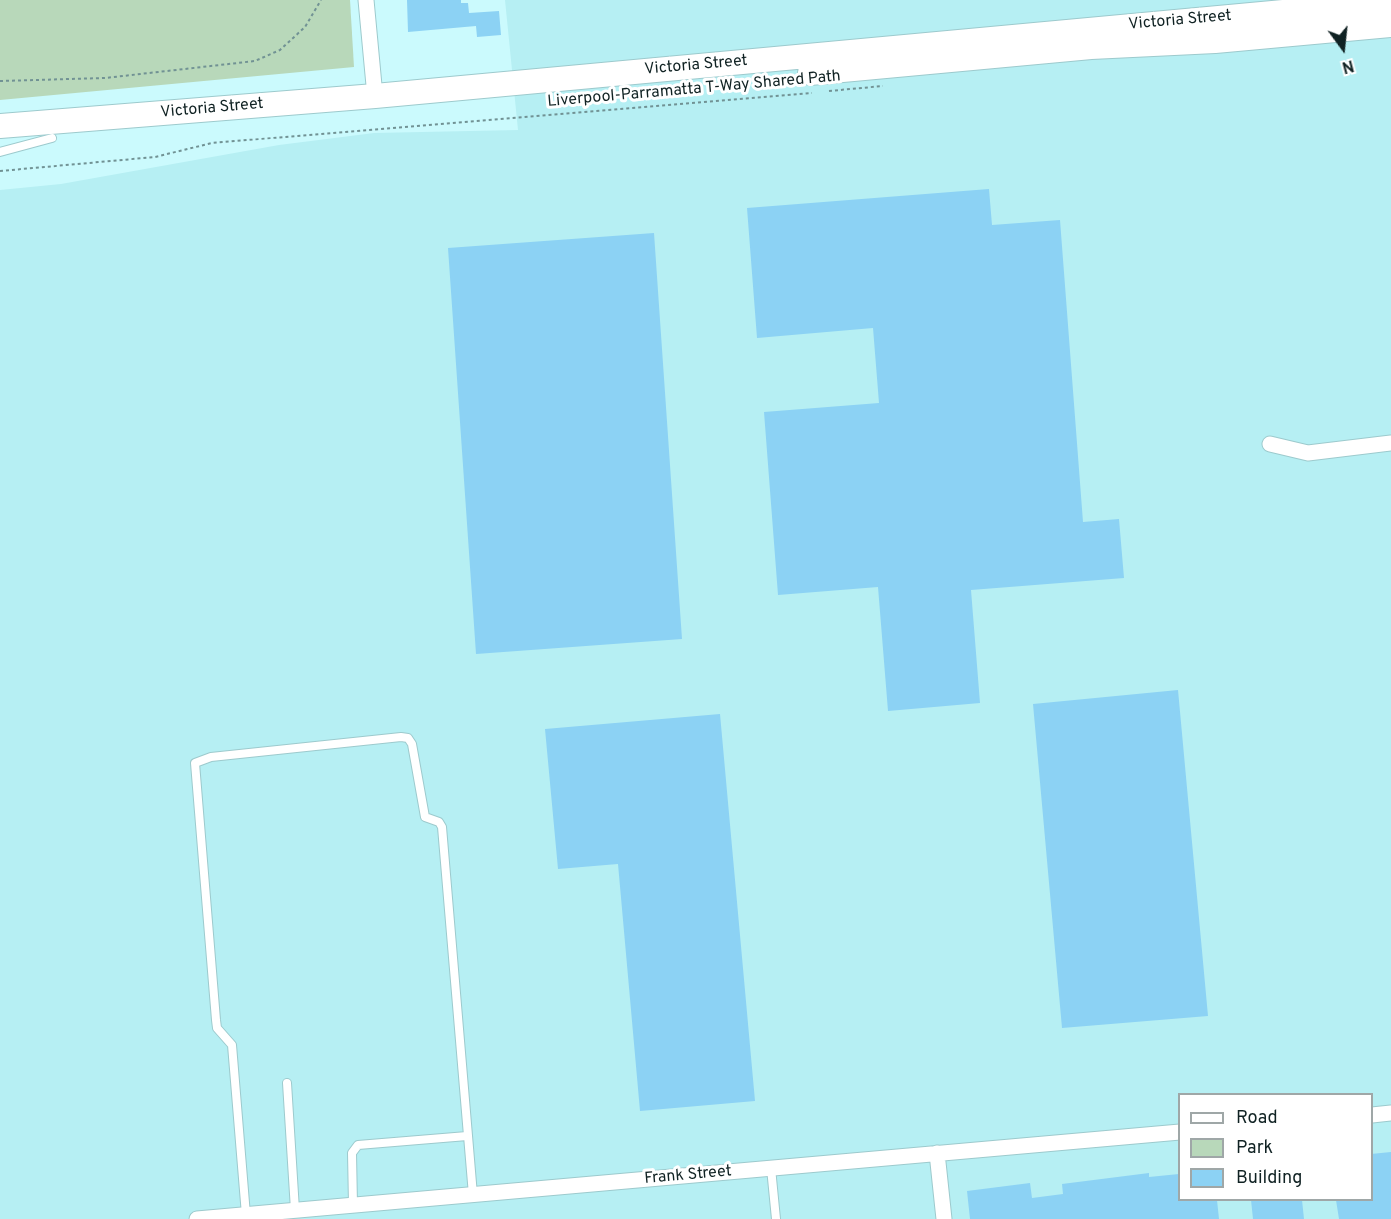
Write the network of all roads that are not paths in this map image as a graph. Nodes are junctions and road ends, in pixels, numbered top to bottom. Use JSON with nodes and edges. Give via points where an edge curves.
{"nodes":[{"id":1,"x":366,"y":0,"type":"edge"},
{"id":2,"x":1391,"y":2,"type":"edge"},
{"id":3,"x":1391,"y":25,"type":"edge"},
{"id":4,"x":375,"y":96,"type":"junction"},
{"id":5,"x":0,"y":126,"type":"edge"},
{"id":6,"x":52,"y":138,"type":"junction"},
{"id":7,"x":0,"y":143,"type":"edge"},
{"id":8,"x":0,"y":152,"type":"edge"},
{"id":9,"x":1391,"y":443,"type":"edge"},
{"id":10,"x":1270,"y":444,"type":"dead end"},
{"id":11,"x":287,"y":1083,"type":"dead end"},
{"id":12,"x":1391,"y":1113,"type":"edge"},
{"id":13,"x":1373,"y":1115,"type":"edge"},
{"id":14,"x":1178,"y":1131,"type":"edge"},
{"id":15,"x":467,"y":1136,"type":"junction"},
{"id":16,"x":937,"y":1153,"type":"junction"},
{"id":17,"x":771,"y":1168,"type":"junction"},
{"id":18,"x":473,"y":1195,"type":"junction"},
{"id":19,"x":353,"y":1205,"type":"junction"},
{"id":20,"x":295,"y":1210,"type":"junction"},
{"id":21,"x":246,"y":1215,"type":"junction"},
{"id":22,"x":197,"y":1219,"type":"edge"},
{"id":23,"x":776,"y":1219,"type":"edge"},
{"id":24,"x":944,"y":1219,"type":"edge"}],
"edges":[{"from":1,"to":4,"type":"street"},
{"from":2,"to":4,"type":"main road","name":"Victoria Street"},
{"from":3,"to":6,"type":"main road","name":"Victoria Street","via":[[1215,41],[1091,47]]},
{"from":4,"to":5,"type":"main road","name":"Victoria Street"},
{"from":6,"to":7,"type":"main road","name":"Victoria Street"},
{"from":6,"to":8,"type":"lane"},
{"from":9,"to":10,"type":"street","via":[[1308,453]]},
{"from":11,"to":20,"type":"lane"},
{"from":12,"to":13,"type":"street"},
{"from":14,"to":16,"type":"street","name":"Frank Street"},
{"from":15,"to":18,"type":"lane"},
{"from":15,"to":19,"type":"lane","via":[[358,1145],[352,1153]]},
{"from":15,"to":21,"type":"lane","via":[[442,827],[425,817],[422,810],[417,760],[408,738],[201,760],[195,763],[195,769],[216,1020],[217,1028],[232,1045]]},
{"from":16,"to":17,"type":"street","name":"Frank Street"},
{"from":16,"to":24,"type":"street"},
{"from":17,"to":18,"type":"street","name":"Frank Street"},
{"from":17,"to":23,"type":"lane"},
{"from":18,"to":19,"type":"street","name":"Frank Street"},
{"from":19,"to":20,"type":"street","name":"Frank Street"},
{"from":20,"to":21,"type":"street","name":"Frank Street"},
{"from":21,"to":22,"type":"street","name":"Frank Street"}]}
